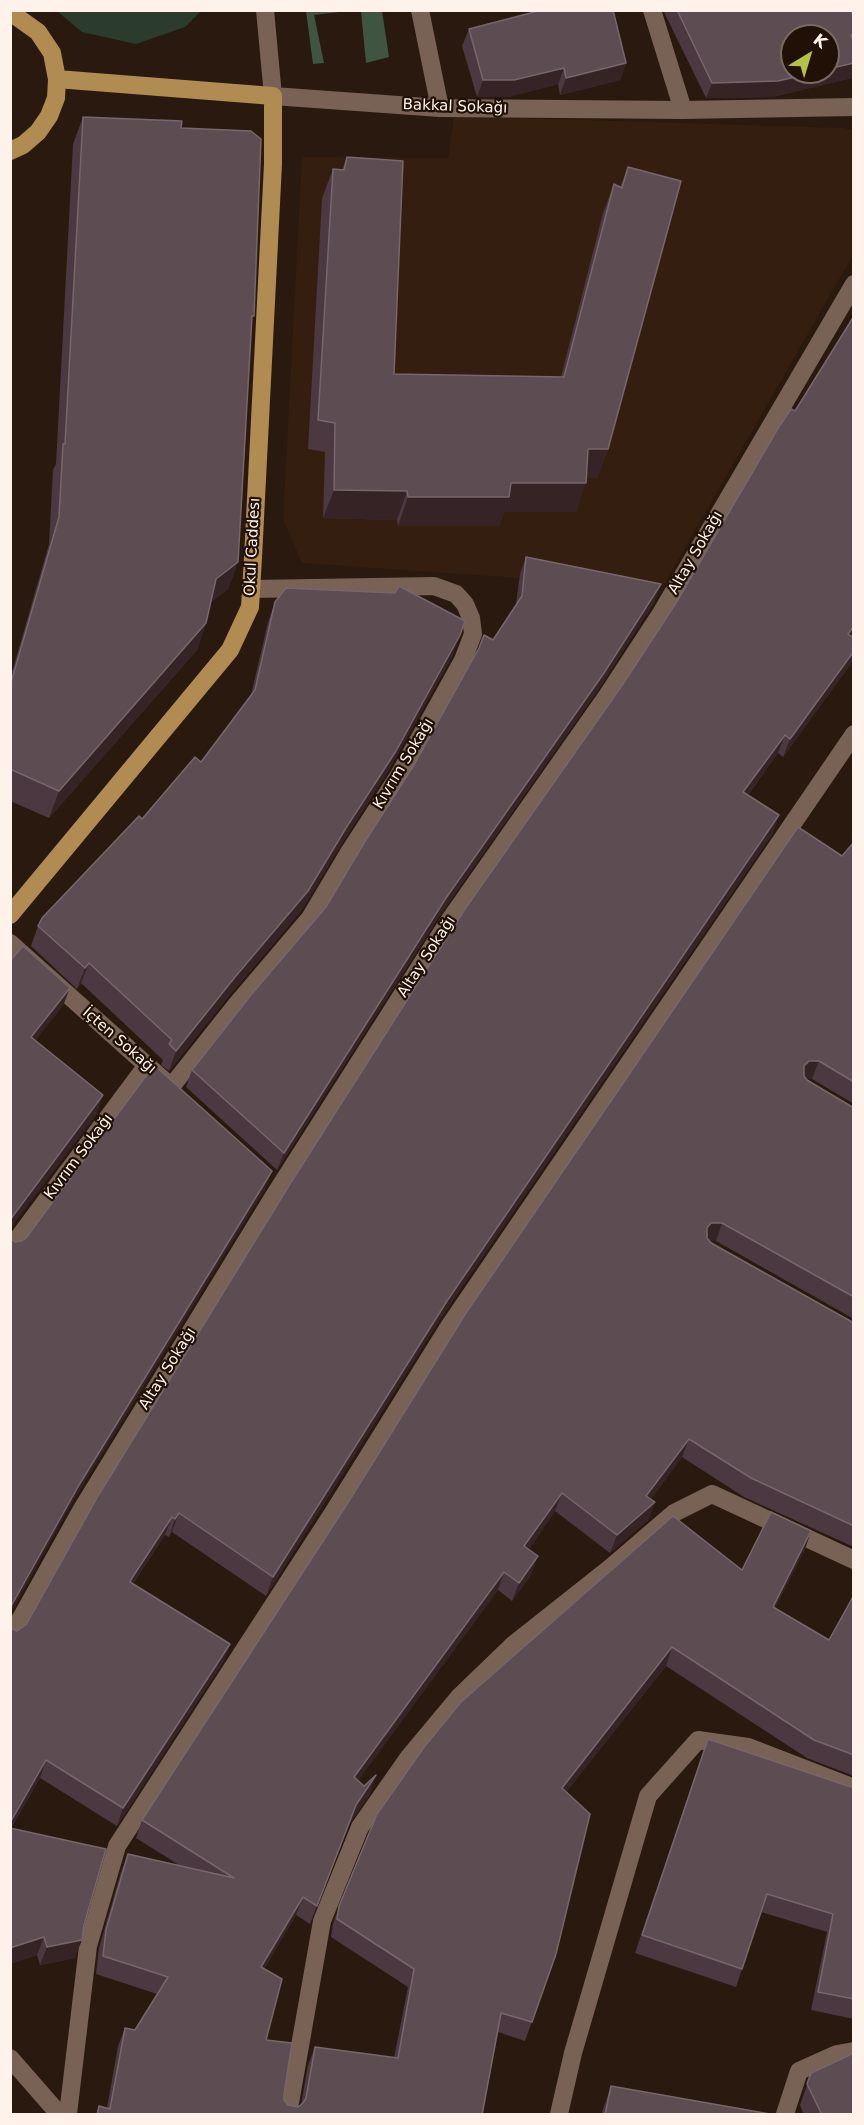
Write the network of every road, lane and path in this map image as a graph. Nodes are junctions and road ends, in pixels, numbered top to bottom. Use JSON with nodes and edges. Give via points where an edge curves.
{"nodes":[{"id":1,"x":265,"y":10,"type":"edge"},
{"id":2,"x":420,"y":10,"type":"edge"},
{"id":3,"x":652,"y":10,"type":"edge"},
{"id":4,"x":14,"y":14,"type":"edge"},
{"id":5,"x":57,"y":79,"type":"junction"},
{"id":6,"x":273,"y":96,"type":"junction"},
{"id":7,"x":854,"y":107,"type":"edge"},
{"id":8,"x":440,"y":108,"type":"junction"},
{"id":9,"x":683,"y":110,"type":"junction"},
{"id":10,"x":10,"y":151,"type":"edge"},
{"id":11,"x":854,"y":284,"type":"edge"},
{"id":12,"x":251,"y":589,"type":"junction"},
{"id":13,"x":854,"y":734,"type":"edge"},
{"id":14,"x":10,"y":915,"type":"edge"},
{"id":15,"x":10,"y":943,"type":"edge"},
{"id":16,"x":147,"y":1065,"type":"junction"},
{"id":17,"x":171,"y":1086,"type":"junction"},
{"id":18,"x":188,"y":1102,"type":"edge"},
{"id":19,"x":263,"y":1172,"type":"edge"},
{"id":20,"x":280,"y":1187,"type":"junction"},
{"id":21,"x":10,"y":1249,"type":"edge"},
{"id":22,"x":854,"y":1560,"type":"edge"},
{"id":23,"x":10,"y":1638,"type":"edge"},
{"id":24,"x":854,"y":1788,"type":"edge"},
{"id":25,"x":854,"y":2051,"type":"edge"},
{"id":26,"x":10,"y":2058,"type":"edge"},
{"id":27,"x":59,"y":2115,"type":"edge"},
{"id":28,"x":68,"y":2115,"type":"edge"},
{"id":29,"x":288,"y":2115,"type":"edge"},
{"id":30,"x":559,"y":2115,"type":"edge"},
{"id":31,"x":785,"y":2115,"type":"edge"}],
"edges":[{"from":1,"to":6,"type":"street"},
{"from":2,"to":8,"type":"street"},
{"from":3,"to":9,"type":"street"},
{"from":4,"to":5,"type":"main road","via":[[38,32],[52,53]]},
{"from":5,"to":6,"type":"main road","name":"Bakkal Sokağı"},
{"from":5,"to":10,"type":"main road","via":[[56,98],[49,116],[38,132]]},
{"from":6,"to":8,"type":"street","name":"Bakkal Sokağı"},
{"from":6,"to":12,"type":"main road","name":"Okul Caddesı"},
{"from":7,"to":9,"type":"street","name":"Bakkal Sokağı"},
{"from":8,"to":9,"type":"street","name":"Bakkal Sokağı"},
{"from":11,"to":20,"type":"street","name":"Altay Sokağı","via":[[660,615],[449,921]]},
{"from":12,"to":14,"type":"main road","name":"Okul Caddesı","via":[[250,607],[230,650]]},
{"from":12,"to":17,"type":"street","name":"Kıvrım Sokağı","via":[[434,586],[456,594],[465,604],[473,634],[464,660],[398,777],[310,918]]},
{"from":13,"to":28,"type":"street","via":[[450,1325],[117,1846],[88,1946]]},
{"from":15,"to":16,"type":"street","name":"İçten Sokağı"},
{"from":16,"to":17,"type":"street","name":"İçten Sokağı"},
{"from":16,"to":21,"type":"street","name":"Kıvrım Sokağı"},
{"from":17,"to":18,"type":"street","name":"İçten Sokağı"},
{"from":19,"to":20,"type":"street"},
{"from":20,"to":23,"type":"street","name":"Altay Sokağı","via":[[82,1509]]},
{"from":22,"to":29,"type":"street","via":[[712,1494],[674,1513],[514,1644],[459,1697],[409,1757],[360,1827],[322,1921]]},
{"from":24,"to":30,"type":"street","via":[[747,1747],[698,1740],[648,1796],[576,2042]]},
{"from":25,"to":31,"type":"street","via":[[799,2071]]},
{"from":26,"to":27,"type":"street"}]}
